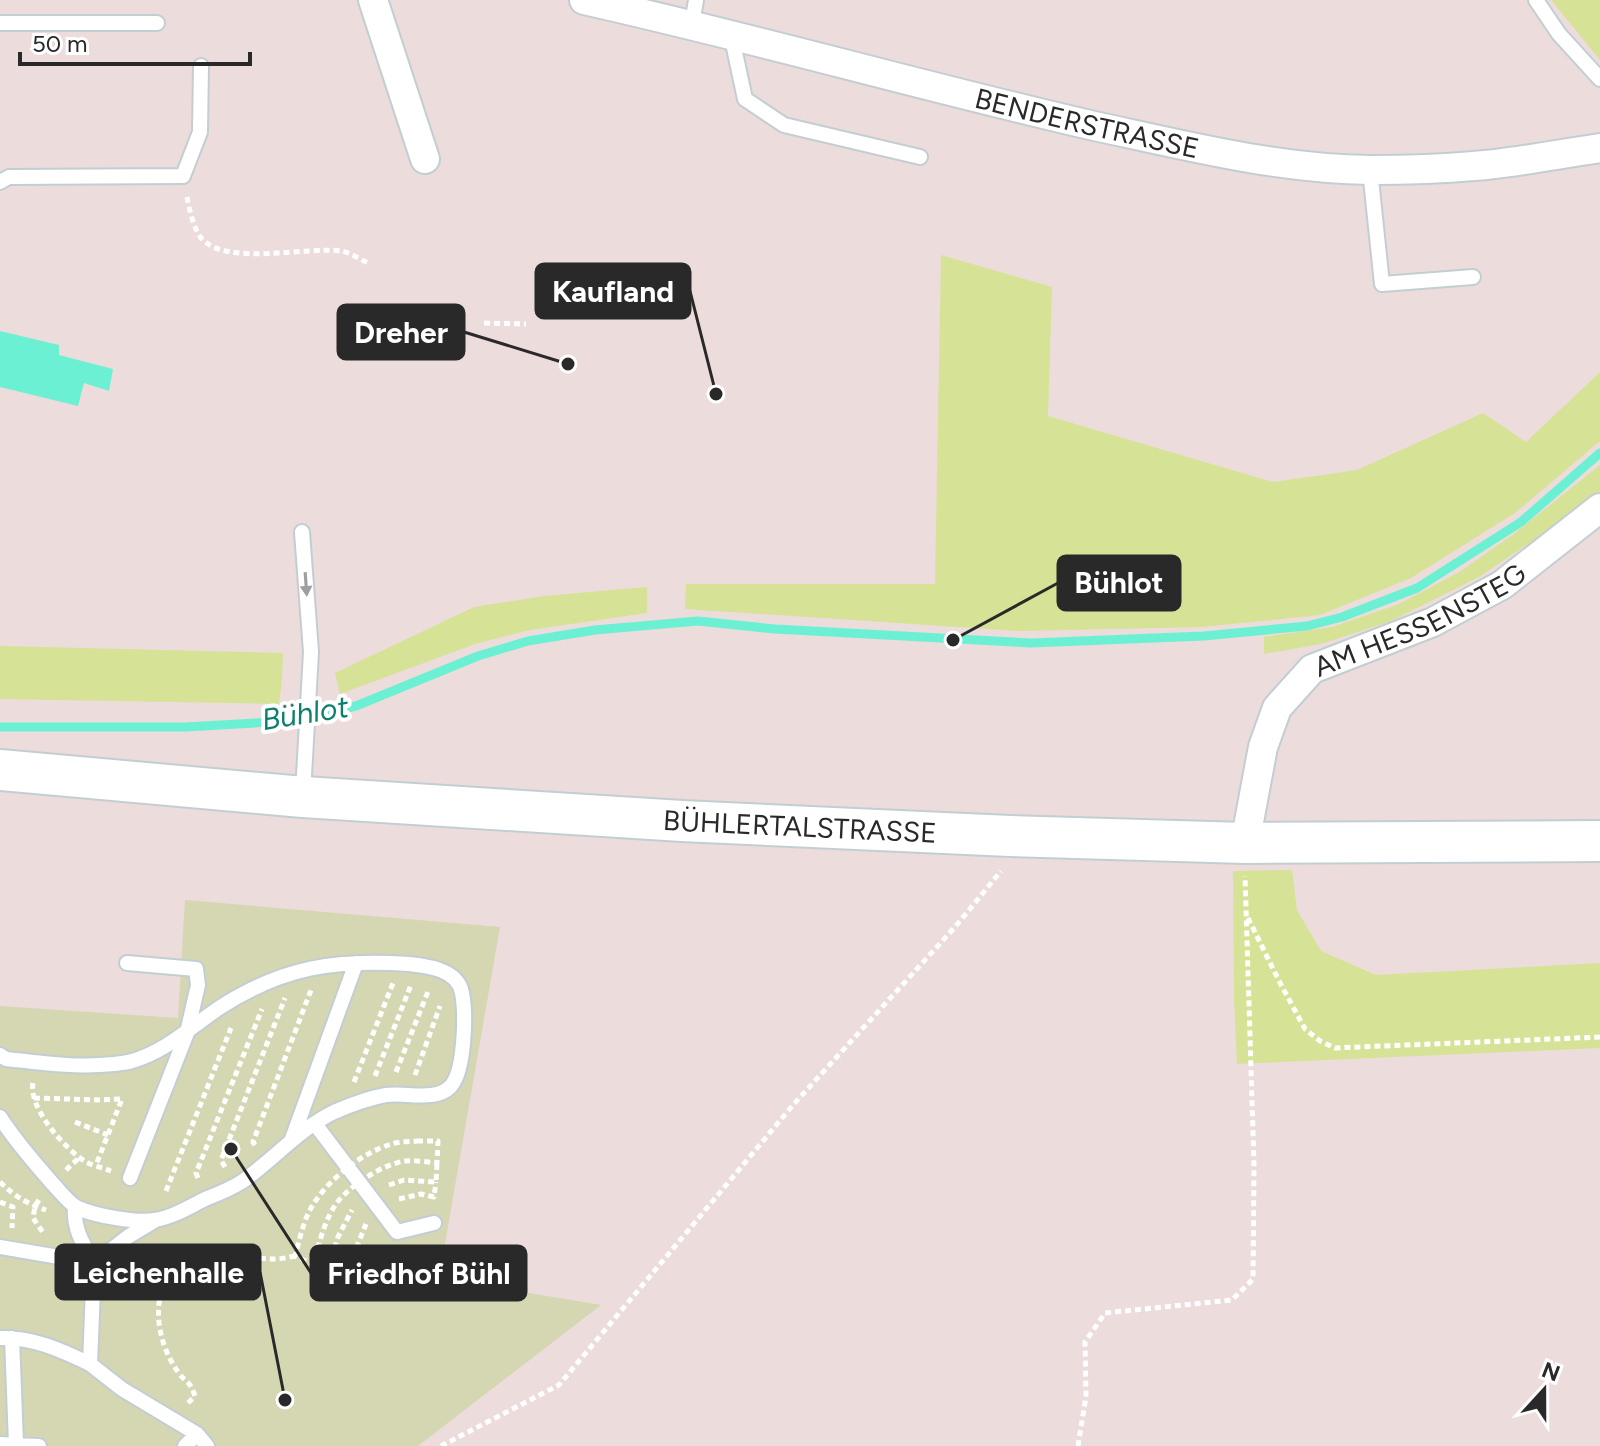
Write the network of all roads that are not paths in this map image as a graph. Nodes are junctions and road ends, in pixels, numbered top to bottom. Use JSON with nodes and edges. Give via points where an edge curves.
{"nodes":[{"id":1,"x":373,"y":0,"type":"edge"},
{"id":2,"x":584,"y":0,"type":"edge"},
{"id":3,"x":1536,"y":0,"type":"edge"},
{"id":4,"x":694,"y":12,"type":"edge"},
{"id":5,"x":0,"y":23,"type":"edge"},
{"id":6,"x":157,"y":23,"type":"dead end"},
{"id":7,"x":731,"y":34,"type":"junction"},
{"id":8,"x":201,"y":66,"type":"dead end"},
{"id":9,"x":1600,"y":79,"type":"edge"},
{"id":10,"x":1600,"y":148,"type":"edge"},
{"id":11,"x":920,"y":157,"type":"dead end"},
{"id":12,"x":425,"y":159,"type":"dead end"},
{"id":13,"x":1370,"y":170,"type":"junction"},
{"id":14,"x":0,"y":182,"type":"edge"},
{"id":15,"x":1473,"y":277,"type":"dead end"},
{"id":16,"x":1600,"y":508,"type":"edge"},
{"id":17,"x":302,"y":532,"type":"dead end"},
{"id":18,"x":0,"y":770,"type":"edge"},
{"id":19,"x":303,"y":783,"type":"junction"},
{"id":20,"x":1600,"y":841,"type":"edge"},
{"id":21,"x":1245,"y":843,"type":"junction"},
{"id":22,"x":127,"y":963,"type":"dead end"},
{"id":23,"x":356,"y":963,"type":"junction"},
{"id":24,"x":187,"y":1033,"type":"junction"},
{"id":25,"x":0,"y":1055,"type":"edge"},
{"id":26,"x":0,"y":1117,"type":"edge"},
{"id":27,"x":315,"y":1124,"type":"junction"},
{"id":28,"x":291,"y":1141,"type":"junction"},
{"id":29,"x":130,"y":1178,"type":"road end"},
{"id":30,"x":74,"y":1213,"type":"junction"},
{"id":31,"x":154,"y":1220,"type":"junction"},
{"id":32,"x":434,"y":1223,"type":"dead end"},
{"id":33,"x":7,"y":1248,"type":"edge"},
{"id":34,"x":94,"y":1263,"type":"junction"},
{"id":35,"x":6,"y":1338,"type":"edge"},
{"id":36,"x":90,"y":1364,"type":"junction"},
{"id":37,"x":197,"y":1434,"type":"junction"},
{"id":38,"x":0,"y":1444,"type":"edge"},
{"id":39,"x":16,"y":1444,"type":"edge"},
{"id":40,"x":39,"y":1446,"type":"edge"},
{"id":41,"x":185,"y":1446,"type":"edge"},
{"id":42,"x":207,"y":1446,"type":"edge"}],
"edges":[{"from":1,"to":12,"type":"street"},
{"from":2,"to":4,"type":"street","name":"BENDERSTRASSE"},
{"from":3,"to":9,"type":"lane"},
{"from":4,"to":7,"type":"street","name":"BENDERSTRASSE"},
{"from":5,"to":6,"type":"lane"},
{"from":7,"to":11,"type":"lane","via":[[745,99],[784,125]]},
{"from":7,"to":13,"type":"street","name":"BENDERSTRASSE","via":[[944,91],[1196,148],[1285,164]]},
{"from":8,"to":14,"type":"lane","via":[[200,132],[183,176],[9,177]]},
{"from":10,"to":13,"type":"street","name":"BENDERSTRASSE","via":[[1476,166]]},
{"from":13,"to":15,"type":"lane","via":[[1382,284]]},
{"from":16,"to":21,"type":"street","name":"AM HESSENSTEG","via":[[1502,585],[1433,622],[1312,669],[1277,708],[1263,747]]},
{"from":17,"to":19,"type":"lane","one_way":true,"via":[[311,652]]},
{"from":18,"to":19,"type":"street","name":"BÜHLERTALSTRASSE"},
{"from":19,"to":21,"type":"street","name":"BÜHLERTALSTRASSE","via":[[682,821]]},
{"from":20,"to":21,"type":"street","name":"BÜHLERTALSTRASSE"},
{"from":22,"to":24,"type":"lane","via":[[196,969],[198,985]]},
{"from":23,"to":24,"type":"lane","via":[[274,979],[221,1007]]},
{"from":23,"to":27,"type":"lane","via":[[419,965],[452,975],[462,993],[462,1058],[453,1084],[444,1092],[387,1095],[344,1108]]},
{"from":23,"to":28,"type":"lane"},
{"from":24,"to":25,"type":"lane","via":[[131,1062],[82,1066]]},
{"from":24,"to":29,"type":"lane"},
{"from":26,"to":30,"type":"lane"},
{"from":27,"to":28,"type":"lane"},
{"from":27,"to":32,"type":"lane","via":[[397,1232]]},
{"from":28,"to":31,"type":"lane","via":[[236,1185]]},
{"from":30,"to":31,"type":"lane"},
{"from":30,"to":34,"type":"lane","via":[[81,1242]]},
{"from":31,"to":34,"type":"lane"},
{"from":33,"to":34,"type":"lane"},
{"from":34,"to":36,"type":"lane"},
{"from":35,"to":36,"type":"lane","via":[[27,1339]]},
{"from":35,"to":39,"type":"lane"},
{"from":36,"to":37,"type":"lane"},
{"from":37,"to":41,"type":"lane"},
{"from":37,"to":42,"type":"lane"},
{"from":38,"to":39,"type":"lane"},
{"from":39,"to":40,"type":"lane"}]}
